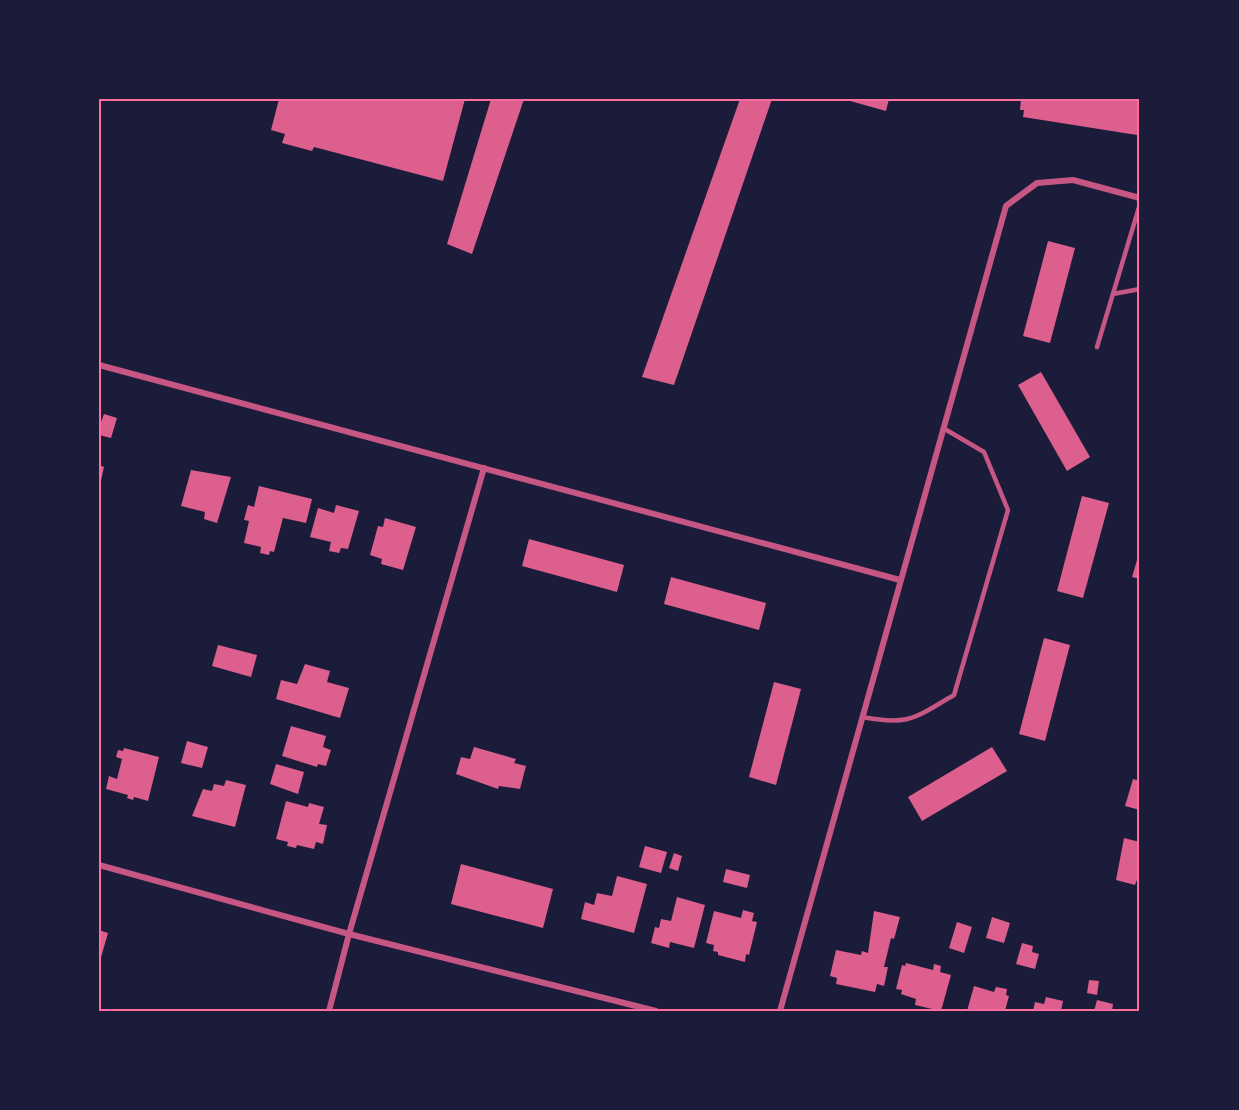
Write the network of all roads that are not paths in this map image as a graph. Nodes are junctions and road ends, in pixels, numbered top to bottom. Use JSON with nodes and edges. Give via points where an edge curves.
{"nodes":[{"id":1,"x":1140,"y":198,"type":"edge"},
{"id":2,"x":1140,"y":204,"type":"edge"},
{"id":3,"x":1140,"y":289,"type":"edge"},
{"id":4,"x":1113,"y":294,"type":"junction"},
{"id":5,"x":1097,"y":347,"type":"dead end"},
{"id":6,"x":99,"y":365,"type":"edge"},
{"id":7,"x":943,"y":428,"type":"junction"},
{"id":8,"x":484,"y":468,"type":"junction"},
{"id":9,"x":900,"y":580,"type":"junction"},
{"id":10,"x":862,"y":717,"type":"junction"},
{"id":11,"x":99,"y":865,"type":"edge"},
{"id":12,"x":348,"y":934,"type":"junction"},
{"id":13,"x":329,"y":1011,"type":"edge"},
{"id":14,"x":656,"y":1011,"type":"edge"},
{"id":15,"x":780,"y":1011,"type":"edge"}],
"edges":[{"from":1,"to":7,"type":"street","via":[[1073,180],[1037,183],[1006,206]]},
{"from":2,"to":4,"type":"lane"},
{"from":3,"to":4,"type":"lane"},
{"from":4,"to":5,"type":"lane"},
{"from":6,"to":8,"type":"street"},
{"from":7,"to":9,"type":"street"},
{"from":7,"to":10,"type":"lane","via":[[984,452],[1008,510],[954,695],[910,720],[889,722]]},
{"from":8,"to":9,"type":"street"},
{"from":8,"to":12,"type":"street"},
{"from":9,"to":10,"type":"street"},
{"from":10,"to":15,"type":"street"},
{"from":11,"to":12,"type":"street"},
{"from":12,"to":13,"type":"street"},
{"from":12,"to":14,"type":"street"}]}
